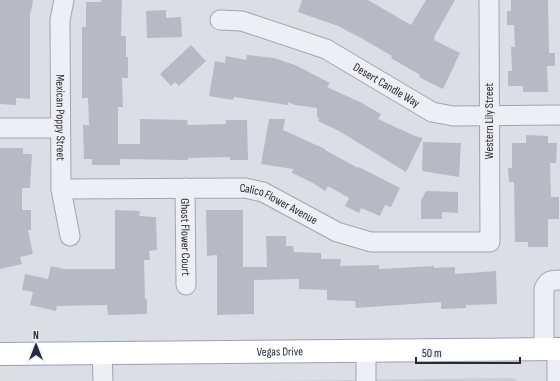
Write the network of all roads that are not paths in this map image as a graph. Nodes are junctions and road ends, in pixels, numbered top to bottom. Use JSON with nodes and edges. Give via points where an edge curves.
{"nodes":[{"id":1,"x":64,"y":0,"type":"edge"},
{"id":2,"x":489,"y":0,"type":"edge"},
{"id":3,"x":220,"y":20,"type":"dead end"},
{"id":4,"x":560,"y":115,"type":"edge"},
{"id":5,"x":489,"y":116,"type":"junction"},
{"id":6,"x":0,"y":128,"type":"edge"},
{"id":7,"x":60,"y":128,"type":"junction"},
{"id":8,"x":185,"y":188,"type":"junction"},
{"id":9,"x":61,"y":189,"type":"junction"},
{"id":10,"x":70,"y":236,"type":"dead end"},
{"id":11,"x":490,"y":242,"type":"joint"},
{"id":12,"x":560,"y":280,"type":"edge"},
{"id":13,"x":186,"y":285,"type":"dead end"},
{"id":14,"x":554,"y":349,"type":"edge"},
{"id":15,"x":366,"y":350,"type":"junction"},
{"id":16,"x":102,"y":353,"type":"junction"},
{"id":17,"x":0,"y":354,"type":"edge"},
{"id":18,"x":103,"y":381,"type":"edge"},
{"id":19,"x":366,"y":381,"type":"edge"},
{"id":20,"x":556,"y":381,"type":"edge"}],
"edges":[{"from":1,"to":7,"type":"street","name":"Mexican Poppy Street","via":[[60,20]]},
{"from":2,"to":5,"type":"street","name":"Western Lily Street"},
{"from":3,"to":5,"type":"street","name":"Desert Candle Way","via":[[242,21],[326,49],[432,112],[453,116]]},
{"from":4,"to":5,"type":"street","name":"Desert Candle Way"},
{"from":5,"to":11,"type":"street","name":"Western Lily Street"},
{"from":6,"to":7,"type":"street"},
{"from":7,"to":9,"type":"street","name":"Mexican Poppy Street"},
{"from":8,"to":9,"type":"street","name":"Calico Flower Avenue"},
{"from":8,"to":11,"type":"street","name":"Calico Flower Avenue","via":[[245,188],[263,192],[337,232],[371,242]]},
{"from":8,"to":13,"type":"street","name":"Ghost Flower Court"},
{"from":9,"to":10,"type":"street","name":"Mexican Poppy Street"},
{"from":12,"to":14,"type":"street","via":[[551,280],[544,289]]},
{"from":14,"to":15,"type":"main road","name":"Vegas Drive"},
{"from":14,"to":20,"type":"street"},
{"from":15,"to":16,"type":"main road","name":"Vegas Drive"},
{"from":15,"to":19,"type":"street"},
{"from":16,"to":17,"type":"main road","name":"Vegas Drive"},
{"from":16,"to":18,"type":"street"}]}
